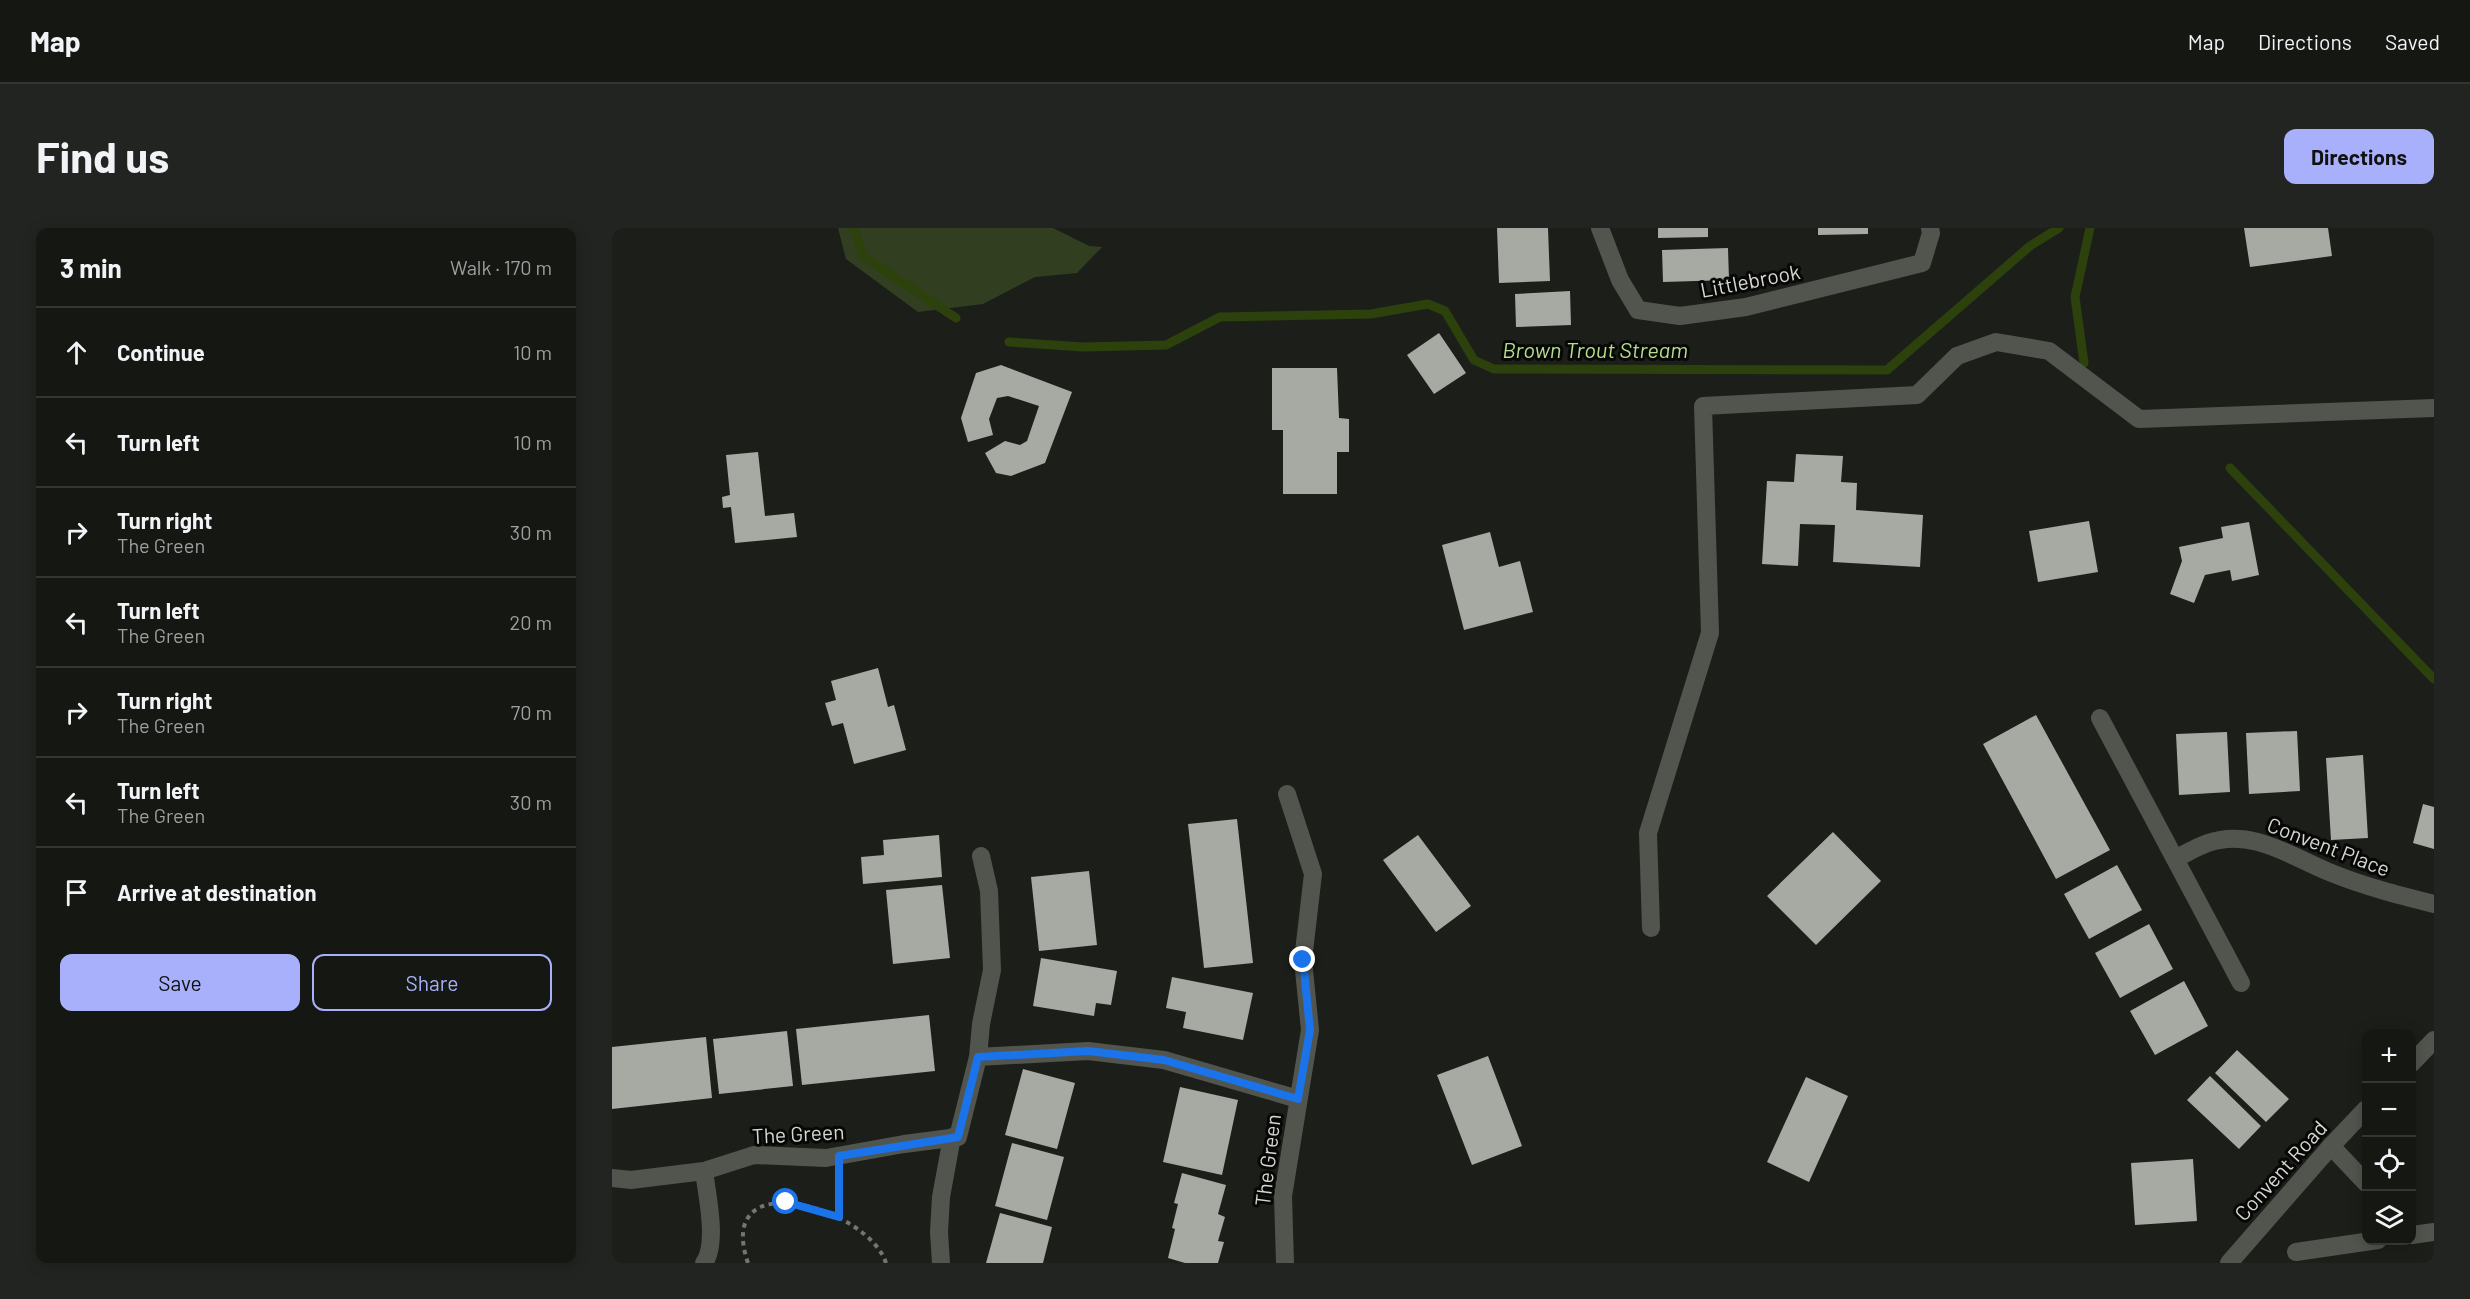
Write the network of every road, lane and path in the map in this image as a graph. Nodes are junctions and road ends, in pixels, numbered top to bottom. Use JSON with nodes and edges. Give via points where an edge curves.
{"nodes":[{"id":1,"x":1600,"y":228,"type":"edge"},
{"id":2,"x":1930,"y":228,"type":"edge"},
{"id":3,"x":2434,"y":408,"type":"edge"},
{"id":4,"x":2100,"y":717,"type":"dead end"},
{"id":5,"x":1287,"y":794,"type":"dead end"},
{"id":6,"x":981,"y":856,"type":"dead end"},
{"id":7,"x":2175,"y":859,"type":"junction"},
{"id":8,"x":2434,"y":904,"type":"edge"},
{"id":9,"x":1651,"y":928,"type":"dead end"},
{"id":10,"x":2241,"y":984,"type":"dead end"},
{"id":11,"x":2434,"y":1040,"type":"edge"},
{"id":12,"x":978,"y":1057,"type":"junction"},
{"id":13,"x":2416,"y":1059,"type":"edge"},
{"id":14,"x":1298,"y":1099,"type":"junction"},
{"id":15,"x":2362,"y":1114,"type":"edge"},
{"id":16,"x":952,"y":1137,"type":"junction"},
{"id":17,"x":2331,"y":1146,"type":"junction"},
{"id":18,"x":839,"y":1156,"type":"junction"},
{"id":19,"x":704,"y":1171,"type":"junction"},
{"id":20,"x":612,"y":1178,"type":"edge"},
{"id":21,"x":2362,"y":1178,"type":"edge"},
{"id":22,"x":839,"y":1217,"type":"junction"},
{"id":23,"x":2434,"y":1232,"type":"edge"},
{"id":24,"x":2416,"y":1235,"type":"edge"},
{"id":25,"x":2362,"y":1242,"type":"edge"},
{"id":26,"x":2296,"y":1252,"type":"dead end"},
{"id":27,"x":704,"y":1263,"type":"edge"},
{"id":28,"x":748,"y":1263,"type":"edge"},
{"id":29,"x":886,"y":1263,"type":"edge"},
{"id":30,"x":941,"y":1263,"type":"edge"},
{"id":31,"x":1285,"y":1263,"type":"edge"},
{"id":32,"x":2229,"y":1263,"type":"edge"}],
"edges":[{"from":1,"to":2,"type":"street","name":"Littlebrook","via":[[1620,280],[1638,310],[1680,316],[1746,308],[1922,263]]},
{"from":3,"to":9,"type":"street","via":[[2139,419],[2049,351],[1996,342],[1957,356],[1917,395],[1703,406],[1710,633],[1648,833]]},
{"from":4,"to":7,"type":"street"},
{"from":5,"to":14,"type":"street","name":"The Green","via":[[1313,874],[1303,960],[1310,1030]]},
{"from":6,"to":12,"type":"street","via":[[989,891],[992,970]]},
{"from":7,"to":8,"type":"street","name":"Convent Place","via":[[2209,843],[2237,839],[2263,842],[2328,872]]},
{"from":7,"to":10,"type":"street"},
{"from":11,"to":13,"type":"street"},
{"from":12,"to":14,"type":"street","name":"The Green","via":[[1088,1051],[1154,1059]]},
{"from":12,"to":16,"type":"street","via":[[958,1137]]},
{"from":14,"to":31,"type":"street","name":"The Green","via":[[1283,1196]]},
{"from":15,"to":17,"type":"street","name":"Convent Road"},
{"from":16,"to":18,"type":"street","name":"The Green"},
{"from":16,"to":30,"type":"street","via":[[941,1197]]},
{"from":17,"to":21,"type":"street"},
{"from":17,"to":32,"type":"street","name":"Convent Road"},
{"from":18,"to":19,"type":"street","name":"The Green","via":[[754,1155]]},
{"from":18,"to":22,"type":"path"},
{"from":19,"to":20,"type":"street","name":"The Green","via":[[631,1180]]},
{"from":19,"to":27,"type":"street","via":[[711,1231],[709,1256]]},
{"from":22,"to":28,"type":"path","via":[[786,1202],[751,1213],[743,1225]]},
{"from":22,"to":29,"type":"path","via":[[866,1235],[883,1253]]},
{"from":23,"to":24,"type":"street"},
{"from":25,"to":26,"type":"street"}]}
